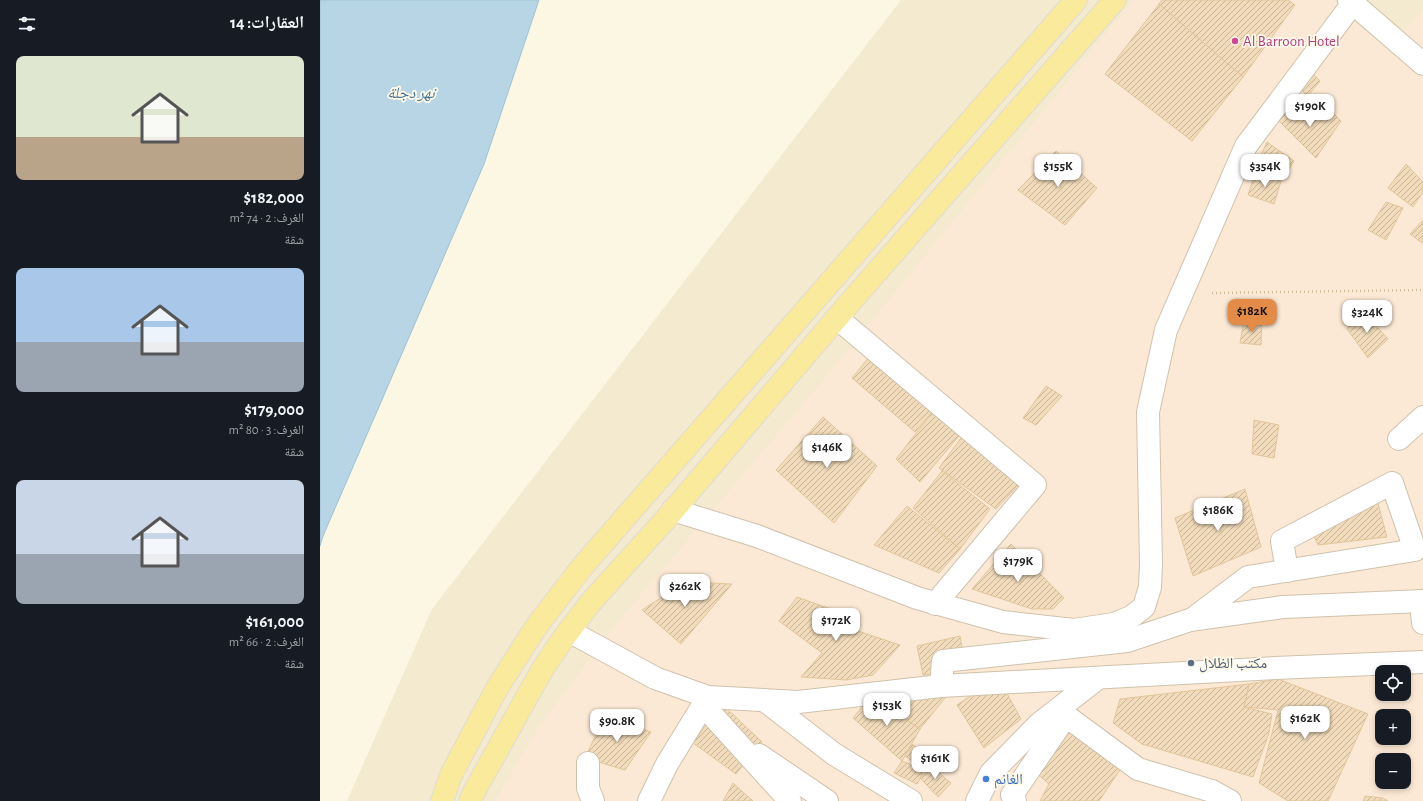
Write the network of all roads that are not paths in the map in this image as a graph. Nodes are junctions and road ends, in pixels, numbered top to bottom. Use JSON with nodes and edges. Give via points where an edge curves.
{"nodes":[{"id":1,"x":1076,"y":0,"type":"edge"},
{"id":2,"x":1115,"y":0,"type":"edge"},
{"id":3,"x":1351,"y":2,"type":"edge"},
{"id":4,"x":1423,"y":64,"type":"edge"},
{"id":5,"x":837,"y":318,"type":"junction"},
{"id":6,"x":1423,"y":417,"type":"edge"},
{"id":7,"x":1399,"y":439,"type":"dead end"},
{"id":8,"x":673,"y":510,"type":"junction"},
{"id":9,"x":1287,"y":571,"type":"junction"},
{"id":10,"x":1422,"y":601,"type":"edge"},
{"id":11,"x":936,"y":604,"type":"junction"},
{"id":12,"x":1190,"y":620,"type":"junction"},
{"id":13,"x":1423,"y":623,"type":"edge"},
{"id":14,"x":569,"y":631,"type":"junction"},
{"id":15,"x":1423,"y":662,"type":"edge"},
{"id":16,"x":1098,"y":678,"type":"junction"},
{"id":17,"x":942,"y":686,"type":"junction"},
{"id":18,"x":764,"y":700,"type":"junction"},
{"id":19,"x":705,"y":701,"type":"junction"},
{"id":20,"x":1062,"y":713,"type":"junction"},
{"id":21,"x":474,"y":732,"type":"junction"},
{"id":22,"x":730,"y":736,"type":"junction"},
{"id":23,"x":500,"y":745,"type":"junction"},
{"id":24,"x":588,"y":763,"type":"dead end"},
{"id":25,"x":1222,"y":799,"type":"edge"},
{"id":26,"x":442,"y":801,"type":"edge"},
{"id":27,"x":470,"y":801,"type":"edge"},
{"id":28,"x":593,"y":801,"type":"edge"},
{"id":29,"x":649,"y":801,"type":"edge"},
{"id":30,"x":790,"y":801,"type":"edge"},
{"id":31,"x":827,"y":801,"type":"edge"},
{"id":32,"x":911,"y":801,"type":"edge"},
{"id":33,"x":977,"y":801,"type":"edge"},
{"id":34,"x":1015,"y":801,"type":"edge"}],
"edges":[{"from":1,"to":21,"type":"main road","via":[[582,567],[536,627],[496,690]]},
{"from":2,"to":5,"type":"main road"},
{"from":3,"to":4,"type":"street"},
{"from":3,"to":11,"type":"street","via":[[1246,146],[1166,330],[1148,412],[1151,564],[1150,587],[1144,606],[1131,617],[1114,624],[1074,630],[1003,622]]},
{"from":5,"to":8,"type":"main road"},
{"from":5,"to":11,"type":"street","via":[[1035,485]]},
{"from":6,"to":7,"type":"street"},
{"from":8,"to":11,"type":"street","via":[[757,536]]},
{"from":8,"to":14,"type":"main road","via":[[611,578]]},
{"from":9,"to":9,"type":"street","via":[[1415,550],[1392,483],[1282,541]]},
{"from":9,"to":12,"type":"street","via":[[1248,577]]},
{"from":10,"to":12,"type":"street","via":[[1283,607]]},
{"from":10,"to":13,"type":"street"},
{"from":12,"to":17,"type":"street","via":[[1127,641],[942,661]]},
{"from":14,"to":19,"type":"street","via":[[655,678]]},
{"from":14,"to":23,"type":"main road","via":[[542,670]]},
{"from":15,"to":16,"type":"street"},
{"from":16,"to":17,"type":"street"},
{"from":16,"to":20,"type":"street"},
{"from":17,"to":18,"type":"street","via":[[798,702]]},
{"from":18,"to":19,"type":"street"},
{"from":18,"to":32,"type":"street","via":[[834,754]]},
{"from":19,"to":22,"type":"street"},
{"from":19,"to":29,"type":"street","via":[[667,764]]},
{"from":20,"to":25,"type":"street","via":[[1138,769],[1212,791]]},
{"from":20,"to":33,"type":"street","via":[[1039,724],[991,773]]},
{"from":20,"to":34,"type":"street","via":[[1012,795]]},
{"from":21,"to":23,"type":"main road"},
{"from":21,"to":26,"type":"main road","via":[[451,775]]},
{"from":22,"to":30,"type":"street"},
{"from":22,"to":31,"type":"street"},
{"from":23,"to":27,"type":"main road"},
{"from":24,"to":28,"type":"street","via":[[588,788]]}]}
